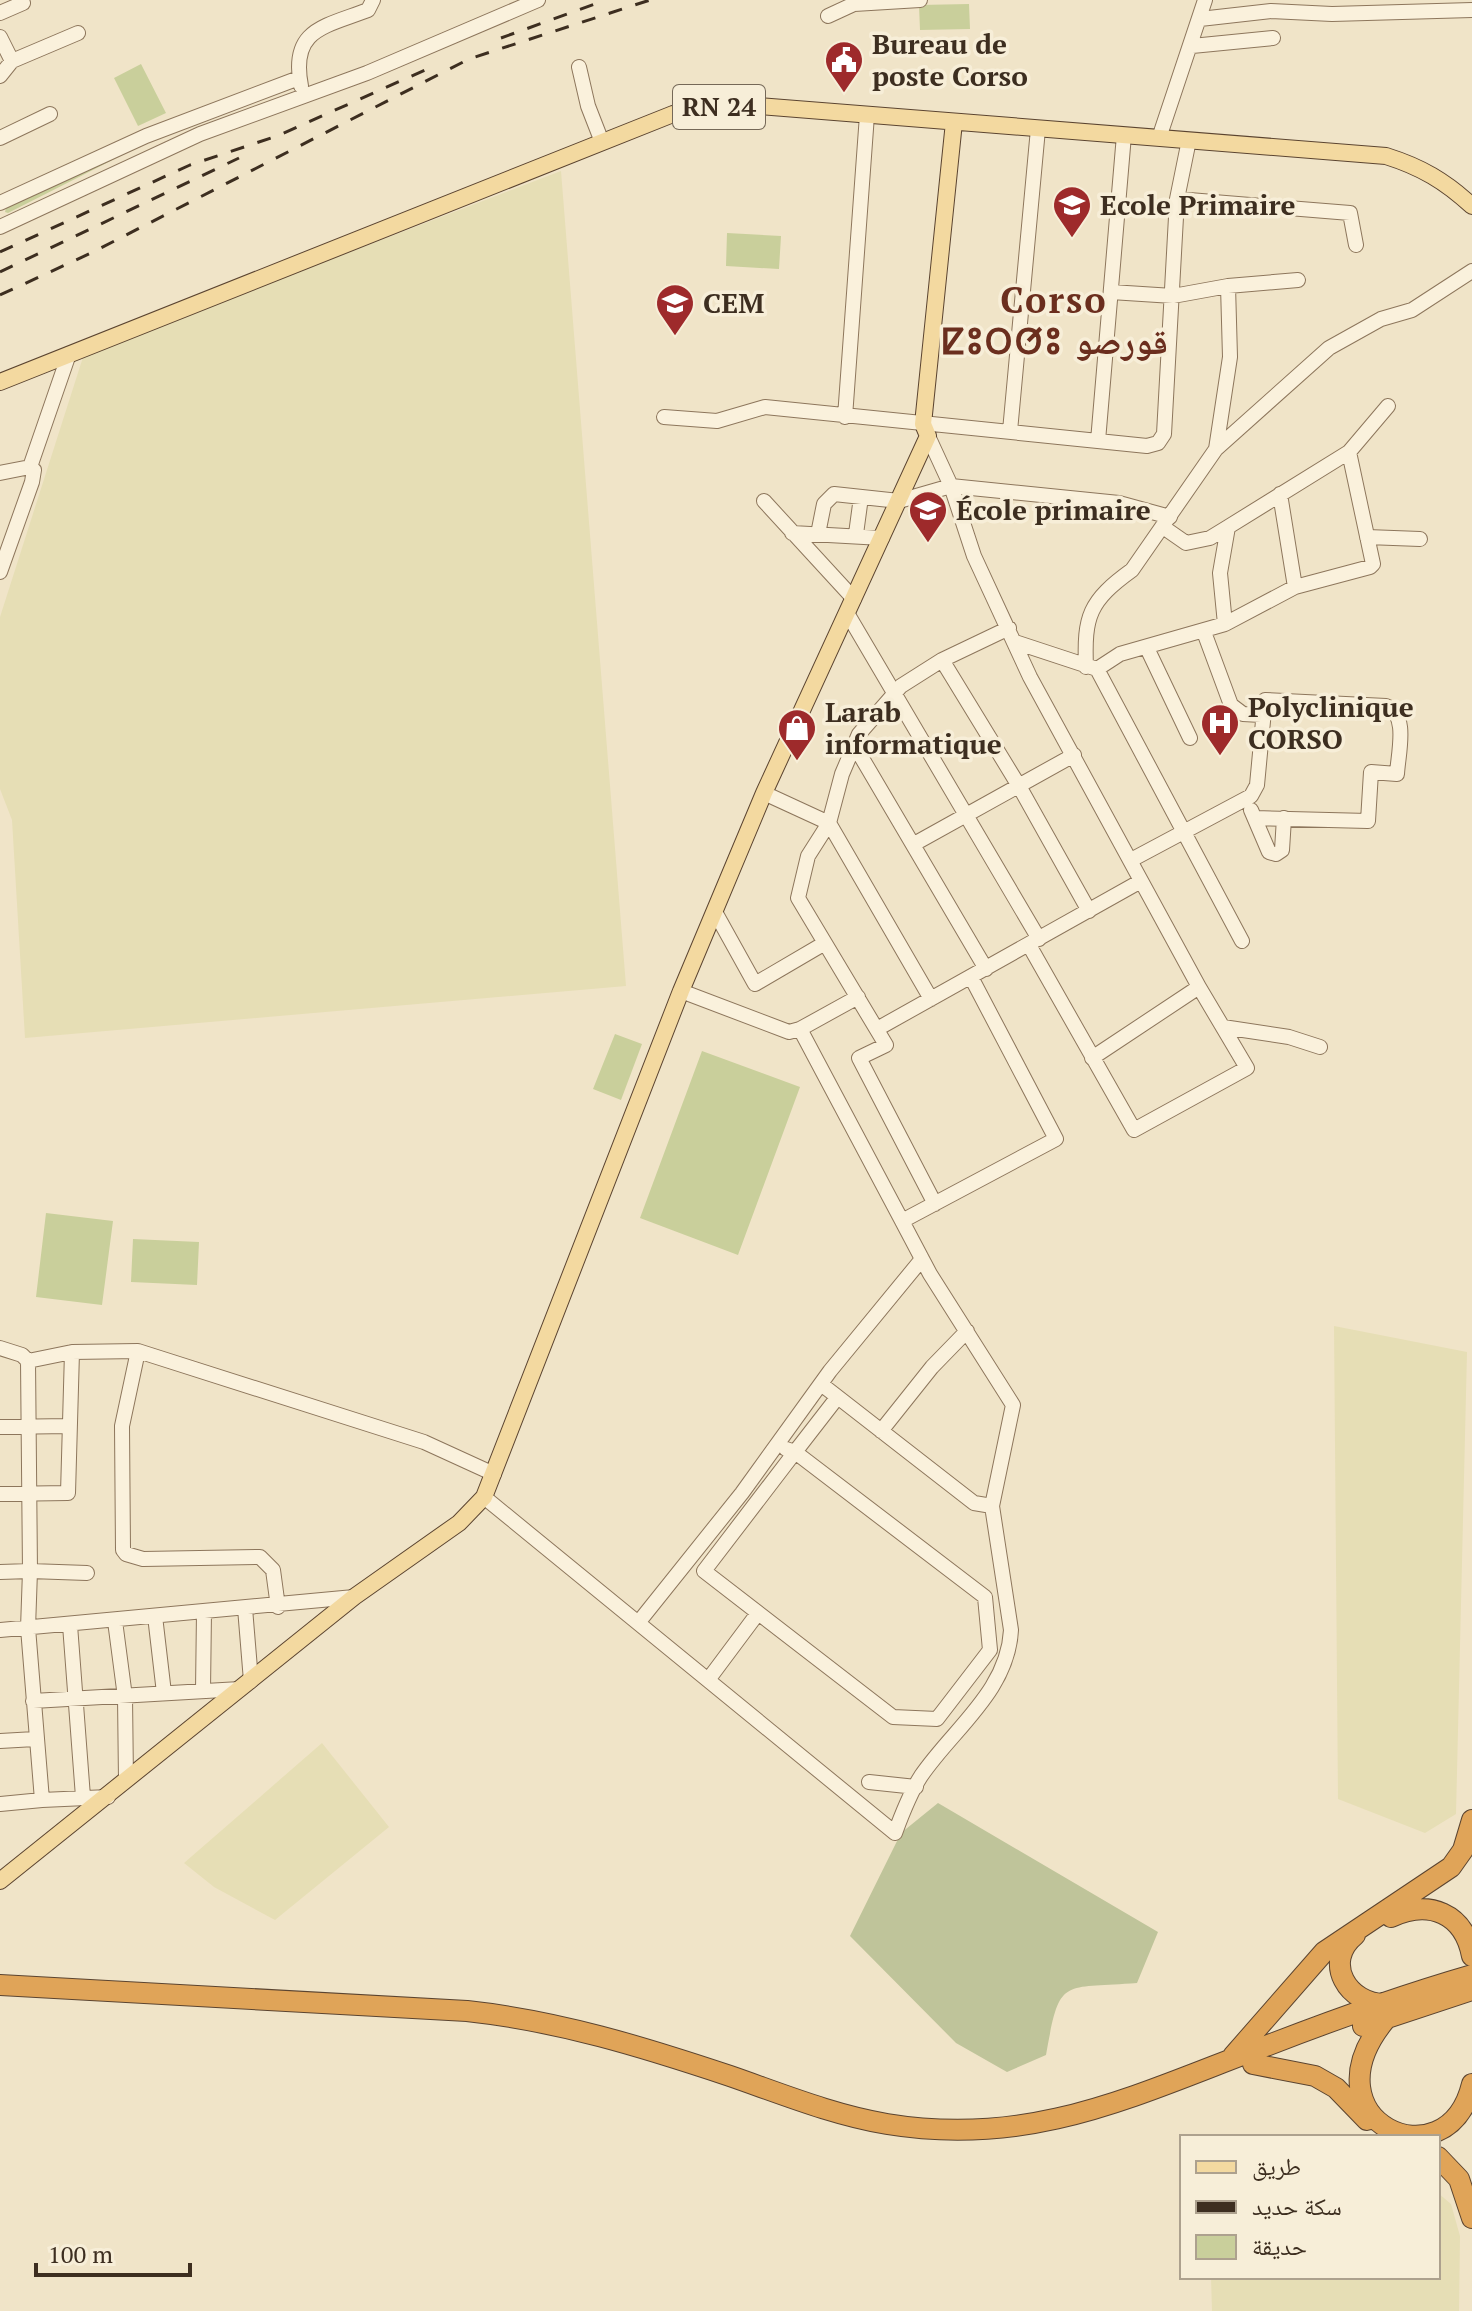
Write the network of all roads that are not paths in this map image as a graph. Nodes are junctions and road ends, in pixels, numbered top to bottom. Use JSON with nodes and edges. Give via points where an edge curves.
{"nodes":[{"id":1,"x":373,"y":0,"type":"edge"},
{"id":2,"x":538,"y":0,"type":"edge"},
{"id":3,"x":920,"y":0,"type":"edge"},
{"id":4,"x":1205,"y":0,"type":"edge"},
{"id":5,"x":23,"y":3,"type":"dead end"},
{"id":6,"x":1270,"y":5,"type":"edge"},
{"id":7,"x":1394,"y":6,"type":"edge"},
{"id":8,"x":1453,"y":6,"type":"edge"},
{"id":9,"x":1331,"y":7,"type":"edge"},
{"id":10,"x":1472,"y":10,"type":"edge"},
{"id":11,"x":0,"y":13,"type":"edge"},
{"id":12,"x":828,"y":16,"type":"dead end"},
{"id":13,"x":1200,"y":19,"type":"junction"},
{"id":14,"x":78,"y":33,"type":"dead end"},
{"id":15,"x":0,"y":37,"type":"edge"},
{"id":16,"x":1273,"y":38,"type":"dead end"},
{"id":17,"x":1192,"y":46,"type":"junction"},
{"id":18,"x":12,"y":61,"type":"junction"},
{"id":19,"x":579,"y":67,"type":"dead end"},
{"id":20,"x":0,"y":76,"type":"edge"},
{"id":21,"x":299,"y":78,"type":"junction"},
{"id":22,"x":303,"y":95,"type":"junction"},
{"id":23,"x":50,"y":114,"type":"dead end"},
{"id":24,"x":867,"y":115,"type":"junction"},
{"id":25,"x":954,"y":122,"type":"junction"},
{"id":26,"x":1038,"y":129,"type":"junction"},
{"id":27,"x":1124,"y":135,"type":"junction"},
{"id":28,"x":0,"y":138,"type":"edge"},
{"id":29,"x":1159,"y":138,"type":"junction"},
{"id":30,"x":1189,"y":140,"type":"junction"},
{"id":31,"x":602,"y":142,"type":"junction"},
{"id":32,"x":1177,"y":199,"type":"junction"},
{"id":33,"x":0,"y":206,"type":"edge"},
{"id":34,"x":1472,"y":206,"type":"edge"},
{"id":35,"x":3,"y":225,"type":"edge"},
{"id":36,"x":1356,"y":245,"type":"dead end"},
{"id":37,"x":1472,"y":271,"type":"edge"},
{"id":38,"x":1298,"y":280,"type":"dead end"},
{"id":39,"x":1228,"y":286,"type":"junction"},
{"id":40,"x":1111,"y":292,"type":"junction"},
{"id":41,"x":1173,"y":296,"type":"junction"},
{"id":42,"x":69,"y":354,"type":"junction"},
{"id":43,"x":0,"y":382,"type":"edge"},
{"id":44,"x":1388,"y":406,"type":"dead end"},
{"id":45,"x":664,"y":417,"type":"dead end"},
{"id":46,"x":845,"y":417,"type":"junction"},
{"id":47,"x":926,"y":430,"type":"junction"},
{"id":48,"x":1010,"y":431,"type":"junction"},
{"id":49,"x":1098,"y":441,"type":"junction"},
{"id":50,"x":1216,"y":449,"type":"junction"},
{"id":51,"x":1349,"y":452,"type":"junction"},
{"id":52,"x":30,"y":467,"type":"junction"},
{"id":53,"x":0,"y":473,"type":"edge"},
{"id":54,"x":951,"y":486,"type":"junction"},
{"id":55,"x":1280,"y":494,"type":"junction"},
{"id":56,"x":861,"y":497,"type":"junction"},
{"id":57,"x":764,"y":501,"type":"dead end"},
{"id":58,"x":899,"y":501,"type":"junction"},
{"id":59,"x":1166,"y":522,"type":"junction"},
{"id":60,"x":1228,"y":527,"type":"junction"},
{"id":61,"x":792,"y":533,"type":"junction"},
{"id":62,"x":818,"y":534,"type":"junction"},
{"id":63,"x":856,"y":534,"type":"junction"},
{"id":64,"x":1367,"y":537,"type":"junction"},
{"id":65,"x":882,"y":538,"type":"junction"},
{"id":66,"x":1420,"y":539,"type":"dead end"},
{"id":67,"x":0,"y":572,"type":"edge"},
{"id":68,"x":1295,"y":587,"type":"junction"},
{"id":69,"x":850,"y":606,"type":"junction"},
{"id":70,"x":1225,"y":624,"type":"junction"},
{"id":71,"x":1009,"y":628,"type":"junction"},
{"id":72,"x":1204,"y":632,"type":"junction"},
{"id":73,"x":1015,"y":642,"type":"junction"},
{"id":74,"x":1147,"y":648,"type":"junction"},
{"id":75,"x":942,"y":660,"type":"junction"},
{"id":76,"x":1092,"y":668,"type":"junction"},
{"id":77,"x":895,"y":692,"type":"junction"},
{"id":78,"x":1261,"y":715,"type":"junction"},
{"id":79,"x":1190,"y":738,"type":"dead end"},
{"id":80,"x":856,"y":748,"type":"junction"},
{"id":81,"x":1074,"y":755,"type":"junction"},
{"id":82,"x":1019,"y":786,"type":"junction"},
{"id":83,"x":764,"y":793,"type":"junction"},
{"id":84,"x":1247,"y":800,"type":"junction"},
{"id":85,"x":966,"y":815,"type":"junction"},
{"id":86,"x":1255,"y":818,"type":"junction"},
{"id":87,"x":1284,"y":818,"type":"junction"},
{"id":88,"x":829,"y":823,"type":"junction"},
{"id":89,"x":1186,"y":832,"type":"junction"},
{"id":90,"x":914,"y":844,"type":"junction"},
{"id":91,"x":1131,"y":860,"type":"junction"},
{"id":92,"x":1141,"y":881,"type":"junction"},
{"id":93,"x":1089,"y":911,"type":"junction"},
{"id":94,"x":715,"y":912,"type":"junction"},
{"id":95,"x":1242,"y":941,"type":"dead end"},
{"id":96,"x":1034,"y":942,"type":"junction"},
{"id":97,"x":825,"y":943,"type":"junction"},
{"id":98,"x":986,"y":969,"type":"junction"},
{"id":99,"x":971,"y":977,"type":"junction"},
{"id":100,"x":1199,"y":987,"type":"junction"},
{"id":101,"x":681,"y":991,"type":"junction"},
{"id":102,"x":858,"y":997,"type":"junction"},
{"id":103,"x":931,"y":999,"type":"junction"},
{"id":104,"x":1223,"y":1027,"type":"junction"},
{"id":105,"x":800,"y":1029,"type":"junction"},
{"id":106,"x":877,"y":1029,"type":"junction"},
{"id":107,"x":1320,"y":1047,"type":"dead end"},
{"id":108,"x":1092,"y":1058,"type":"junction"},
{"id":109,"x":935,"y":1204,"type":"junction"},
{"id":110,"x":902,"y":1221,"type":"junction"},
{"id":111,"x":922,"y":1259,"type":"junction"},
{"id":112,"x":967,"y":1331,"type":"junction"},
{"id":113,"x":0,"y":1348,"type":"edge"},
{"id":114,"x":138,"y":1351,"type":"junction"},
{"id":115,"x":72,"y":1352,"type":"junction"},
{"id":116,"x":28,"y":1361,"type":"junction"},
{"id":117,"x":821,"y":1384,"type":"junction"},
{"id":118,"x":833,"y":1403,"type":"dead end"},
{"id":119,"x":26,"y":1426,"type":"junction"},
{"id":120,"x":69,"y":1426,"type":"junction"},
{"id":121,"x":0,"y":1427,"type":"edge"},
{"id":122,"x":881,"y":1431,"type":"junction"},
{"id":123,"x":777,"y":1445,"type":"junction"},
{"id":124,"x":795,"y":1452,"type":"junction"},
{"id":125,"x":494,"y":1474,"type":"junction"},
{"id":126,"x":28,"y":1493,"type":"junction"},
{"id":127,"x":0,"y":1494,"type":"edge"},
{"id":128,"x":484,"y":1497,"type":"junction"},
{"id":129,"x":992,"y":1506,"type":"junction"},
{"id":130,"x":688,"y":1562,"type":"junction"},
{"id":131,"x":30,"y":1571,"type":"junction"},
{"id":132,"x":704,"y":1571,"type":"junction"},
{"id":133,"x":0,"y":1572,"type":"edge"},
{"id":134,"x":87,"y":1573,"type":"dead end"},
{"id":135,"x":354,"y":1597,"type":"junction"},
{"id":136,"x":278,"y":1607,"type":"junction"},
{"id":137,"x":245,"y":1608,"type":"junction"},
{"id":138,"x":204,"y":1612,"type":"junction"},
{"id":139,"x":758,"y":1613,"type":"junction"},
{"id":140,"x":155,"y":1616,"type":"junction"},
{"id":141,"x":115,"y":1621,"type":"junction"},
{"id":142,"x":638,"y":1623,"type":"junction"},
{"id":143,"x":70,"y":1625,"type":"junction"},
{"id":144,"x":28,"y":1628,"type":"junction"},
{"id":145,"x":0,"y":1630,"type":"edge"},
{"id":146,"x":708,"y":1680,"type":"junction"},
{"id":147,"x":246,"y":1685,"type":"junction"},
{"id":148,"x":203,"y":1690,"type":"junction"},
{"id":149,"x":164,"y":1693,"type":"junction"},
{"id":150,"x":125,"y":1697,"type":"junction"},
{"id":151,"x":75,"y":1699,"type":"junction"},
{"id":152,"x":33,"y":1701,"type":"junction"},
{"id":153,"x":35,"y":1739,"type":"junction"},
{"id":154,"x":0,"y":1741,"type":"edge"},
{"id":155,"x":126,"y":1780,"type":"junction"},
{"id":156,"x":869,"y":1782,"type":"dead end"},
{"id":157,"x":916,"y":1787,"type":"junction"},
{"id":158,"x":83,"y":1797,"type":"junction"},
{"id":159,"x":108,"y":1797,"type":"junction"},
{"id":160,"x":42,"y":1800,"type":"junction"},
{"id":161,"x":0,"y":1804,"type":"edge"},
{"id":162,"x":1472,"y":1820,"type":"edge"},
{"id":163,"x":0,"y":1881,"type":"edge"},
{"id":164,"x":1472,"y":1956,"type":"edge"},
{"id":165,"x":1472,"y":1975,"type":"edge"},
{"id":166,"x":0,"y":1985,"type":"edge"},
{"id":167,"x":1460,"y":1988,"type":"edge"},
{"id":168,"x":0,"y":1998,"type":"edge"},
{"id":169,"x":1386,"y":2011,"type":"junction"},
{"id":170,"x":1224,"y":2063,"type":"junction"},
{"id":171,"x":1253,"y":2064,"type":"junction"},
{"id":172,"x":1472,"y":2084,"type":"edge"},
{"id":173,"x":1390,"y":2135,"type":"edge"},
{"id":174,"x":1440,"y":2159,"type":"edge"},
{"id":175,"x":1472,"y":2218,"type":"edge"}],
"edges":[{"from":1,"to":21,"type":"street","via":[[368,10],[311,33],[297,58]]},
{"from":2,"to":22,"type":"street"},
{"from":3,"to":12,"type":"street","via":[[854,4]]},
{"from":4,"to":13,"type":"street"},
{"from":5,"to":11,"type":"street"},
{"from":6,"to":9,"type":"street"},
{"from":6,"to":13,"type":"street"},
{"from":7,"to":8,"type":"street"},
{"from":7,"to":9,"type":"street"},
{"from":8,"to":10,"type":"street"},
{"from":13,"to":17,"type":"street"},
{"from":14,"to":18,"type":"street"},
{"from":15,"to":18,"type":"street"},
{"from":16,"to":17,"type":"street"},
{"from":17,"to":29,"type":"street"},
{"from":18,"to":20,"type":"street"},
{"from":19,"to":31,"type":"street"},
{"from":21,"to":22,"type":"street"},
{"from":21,"to":33,"type":"street","via":[[146,136]]},
{"from":22,"to":35,"type":"street","via":[[151,155]]},
{"from":23,"to":28,"type":"street"},
{"from":24,"to":25,"type":"main road","number":"RN 24"},
{"from":24,"to":31,"type":"main road","number":"RN 24","via":[[747,105],[705,108],[673,114]]},
{"from":24,"to":46,"type":"street"},
{"from":25,"to":26,"type":"main road","number":"RN 24"},
{"from":25,"to":47,"type":"main road"},
{"from":26,"to":27,"type":"main road","number":"RN 24"},
{"from":26,"to":48,"type":"street"},
{"from":27,"to":29,"type":"main road","number":"RN 24"},
{"from":27,"to":40,"type":"street"},
{"from":29,"to":30,"type":"main road","number":"RN 24"},
{"from":30,"to":32,"type":"street"},
{"from":30,"to":34,"type":"main road","number":"RN 24","via":[[1386,156],[1444,181]]},
{"from":31,"to":42,"type":"main road","number":"RN 24"},
{"from":32,"to":36,"type":"street","via":[[1350,213]]},
{"from":32,"to":41,"type":"street"},
{"from":33,"to":35,"type":"street"},
{"from":37,"to":50,"type":"street","via":[[1412,310],[1381,319],[1329,348]]},
{"from":38,"to":39,"type":"street"},
{"from":39,"to":41,"type":"street"},
{"from":39,"to":50,"type":"street","via":[[1230,357]]},
{"from":40,"to":41,"type":"street"},
{"from":40,"to":49,"type":"street"},
{"from":41,"to":49,"type":"street","via":[[1164,434],[1147,446]]},
{"from":42,"to":43,"type":"main road","number":"RN 24"},
{"from":42,"to":52,"type":"street"},
{"from":44,"to":51,"type":"street"},
{"from":45,"to":46,"type":"street","via":[[717,421],[765,407]]},
{"from":46,"to":47,"type":"street"},
{"from":47,"to":48,"type":"street"},
{"from":47,"to":54,"type":"street"},
{"from":47,"to":58,"type":"main road"},
{"from":48,"to":49,"type":"street"},
{"from":50,"to":59,"type":"street"},
{"from":51,"to":55,"type":"street"},
{"from":51,"to":64,"type":"street"},
{"from":52,"to":53,"type":"street"},
{"from":52,"to":67,"type":"street","via":[[32,482]]},
{"from":54,"to":58,"type":"street"},
{"from":54,"to":59,"type":"street","via":[[1119,503]]},
{"from":54,"to":71,"type":"street","via":[[974,556]]},
{"from":55,"to":60,"type":"street"},
{"from":55,"to":68,"type":"street"},
{"from":56,"to":58,"type":"street"},
{"from":56,"to":62,"type":"street","via":[[828,497]]},
{"from":56,"to":63,"type":"street"},
{"from":57,"to":61,"type":"street"},
{"from":58,"to":65,"type":"main road"},
{"from":59,"to":60,"type":"street","via":[[1186,543]]},
{"from":59,"to":76,"type":"street","via":[[1132,570],[1113,584],[1087,617]]},
{"from":60,"to":70,"type":"street","via":[[1220,573]]},
{"from":61,"to":62,"type":"street"},
{"from":61,"to":69,"type":"street"},
{"from":62,"to":63,"type":"street"},
{"from":63,"to":65,"type":"street"},
{"from":64,"to":66,"type":"street"},
{"from":64,"to":68,"type":"street","via":[[1370,567]]},
{"from":65,"to":69,"type":"main road"},
{"from":68,"to":70,"type":"street"},
{"from":69,"to":77,"type":"street"},
{"from":69,"to":83,"type":"main road"},
{"from":70,"to":72,"type":"street"},
{"from":71,"to":73,"type":"street"},
{"from":71,"to":75,"type":"street"},
{"from":72,"to":74,"type":"street"},
{"from":72,"to":78,"type":"street","via":[[1231,705],[1243,714]]},
{"from":73,"to":76,"type":"street"},
{"from":73,"to":81,"type":"street"},
{"from":74,"to":76,"type":"street"},
{"from":74,"to":79,"type":"street"},
{"from":75,"to":77,"type":"street"},
{"from":75,"to":82,"type":"street"},
{"from":76,"to":89,"type":"street"},
{"from":77,"to":80,"type":"street","via":[[859,734]]},
{"from":77,"to":85,"type":"street"},
{"from":78,"to":84,"type":"street","via":[[1257,785]]},
{"from":78,"to":87,"type":"street","via":[[1269,698],[1386,706],[1400,721],[1397,774],[1371,772],[1368,821]]},
{"from":80,"to":88,"type":"street","via":[[842,774]]},
{"from":80,"to":90,"type":"street"},
{"from":81,"to":82,"type":"street"},
{"from":81,"to":91,"type":"street"},
{"from":82,"to":85,"type":"street"},
{"from":82,"to":93,"type":"street"},
{"from":83,"to":88,"type":"street"},
{"from":83,"to":94,"type":"main road"},
{"from":84,"to":86,"type":"street"},
{"from":84,"to":89,"type":"street"},
{"from":85,"to":90,"type":"street"},
{"from":85,"to":96,"type":"street"},
{"from":86,"to":87,"type":"street"},
{"from":86,"to":87,"type":"street","via":[[1269,852],[1276,854],[1282,850]]},
{"from":88,"to":97,"type":"street","via":[[808,856],[798,898]]},
{"from":88,"to":103,"type":"street"},
{"from":89,"to":91,"type":"street"},
{"from":89,"to":95,"type":"street"},
{"from":90,"to":98,"type":"street"},
{"from":91,"to":92,"type":"street"},
{"from":92,"to":93,"type":"street"},
{"from":92,"to":100,"type":"street"},
{"from":93,"to":96,"type":"street"},
{"from":94,"to":97,"type":"street","via":[[755,984]]},
{"from":94,"to":101,"type":"main road"},
{"from":96,"to":98,"type":"street"},
{"from":96,"to":108,"type":"street"},
{"from":97,"to":102,"type":"street"},
{"from":98,"to":99,"type":"street"},
{"from":99,"to":103,"type":"street"},
{"from":99,"to":109,"type":"street","via":[[1056,1139]]},
{"from":100,"to":104,"type":"street"},
{"from":100,"to":108,"type":"street"},
{"from":101,"to":105,"type":"street","via":[[781,1030]]},
{"from":101,"to":125,"type":"main road"},
{"from":102,"to":105,"type":"street"},
{"from":102,"to":106,"type":"street"},
{"from":103,"to":106,"type":"street"},
{"from":104,"to":107,"type":"street"},
{"from":104,"to":108,"type":"street","via":[[1247,1068],[1134,1130]]},
{"from":105,"to":110,"type":"street"},
{"from":106,"to":109,"type":"street","via":[[886,1045],[859,1058]]},
{"from":109,"to":110,"type":"street"},
{"from":110,"to":111,"type":"street"},
{"from":111,"to":112,"type":"street"},
{"from":111,"to":117,"type":"street"},
{"from":112,"to":122,"type":"street"},
{"from":112,"to":129,"type":"street","via":[[1013,1405]]},
{"from":113,"to":116,"type":"street"},
{"from":114,"to":115,"type":"street"},
{"from":114,"to":125,"type":"street","via":[[424,1442]]},
{"from":114,"to":136,"type":"street","via":[[122,1426],[123,1550],[143,1559],[260,1557],[273,1570]]},
{"from":115,"to":116,"type":"street"},
{"from":115,"to":120,"type":"street"},
{"from":116,"to":119,"type":"street"},
{"from":117,"to":122,"type":"street"},
{"from":117,"to":123,"type":"street"},
{"from":118,"to":124,"type":"street"},
{"from":119,"to":120,"type":"street"},
{"from":119,"to":121,"type":"street"},
{"from":119,"to":126,"type":"street"},
{"from":120,"to":126,"type":"street","via":[[68,1493]]},
{"from":122,"to":129,"type":"street","via":[[974,1503]]},
{"from":123,"to":124,"type":"street"},
{"from":123,"to":130,"type":"street"},
{"from":124,"to":132,"type":"street"},
{"from":124,"to":139,"type":"street","via":[[985,1597],[990,1650],[937,1719],[893,1717]]},
{"from":125,"to":128,"type":"main road"},
{"from":126,"to":127,"type":"street"},
{"from":126,"to":131,"type":"street"},
{"from":128,"to":135,"type":"main road","via":[[459,1523]]},
{"from":128,"to":142,"type":"street"},
{"from":129,"to":157,"type":"street","via":[[1010,1649],[996,1681]]},
{"from":130,"to":132,"type":"street"},
{"from":130,"to":142,"type":"street"},
{"from":131,"to":133,"type":"street"},
{"from":131,"to":134,"type":"street"},
{"from":131,"to":144,"type":"street"},
{"from":132,"to":139,"type":"street"},
{"from":135,"to":136,"type":"street"},
{"from":135,"to":147,"type":"main road"},
{"from":136,"to":137,"type":"street"},
{"from":137,"to":138,"type":"street"},
{"from":137,"to":147,"type":"street"},
{"from":138,"to":140,"type":"street"},
{"from":138,"to":148,"type":"street"},
{"from":139,"to":146,"type":"street"},
{"from":140,"to":141,"type":"street"},
{"from":140,"to":149,"type":"street"},
{"from":141,"to":143,"type":"street"},
{"from":141,"to":150,"type":"street"},
{"from":142,"to":146,"type":"street"},
{"from":143,"to":144,"type":"street"},
{"from":143,"to":151,"type":"street"},
{"from":144,"to":145,"type":"street"},
{"from":144,"to":152,"type":"street"},
{"from":146,"to":157,"type":"street","via":[[895,1833]]},
{"from":147,"to":148,"type":"street"},
{"from":147,"to":155,"type":"main road"},
{"from":148,"to":149,"type":"street"},
{"from":149,"to":150,"type":"street"},
{"from":150,"to":151,"type":"street"},
{"from":150,"to":155,"type":"street"},
{"from":151,"to":152,"type":"street"},
{"from":151,"to":158,"type":"street"},
{"from":152,"to":153,"type":"street"},
{"from":153,"to":154,"type":"street"},
{"from":153,"to":160,"type":"street"},
{"from":155,"to":159,"type":"main road"},
{"from":156,"to":157,"type":"street"},
{"from":158,"to":159,"type":"street"},
{"from":158,"to":160,"type":"street"},
{"from":159,"to":163,"type":"main road"},
{"from":160,"to":161,"type":"street"},
{"from":162,"to":170,"type":"highway","via":[[1467,1842],[1451,1867],[1324,1952]]},
{"from":164,"to":169,"type":"highway","via":[[1460,1925],[1431,1908],[1405,1911],[1359,1932],[1341,1954],[1341,1975],[1358,1997]]},
{"from":165,"to":167,"type":"highway"},
{"from":166,"to":170,"type":"highway","via":[[526,2018],[613,2037],[846,2115],[941,2130],[1024,2126],[1075,2117]]},
{"from":167,"to":169,"type":"highway"},
{"from":168,"to":171,"type":"highway","via":[[508,2028],[641,2058],[858,2132],[945,2144],[1028,2138],[1091,2126]]},
{"from":169,"to":170,"type":"highway"},
{"from":169,"to":171,"type":"highway"},
{"from":169,"to":172,"type":"highway","via":[[1361,2054],[1358,2077],[1369,2110],[1385,2127],[1405,2135],[1435,2132],[1460,2114]]},
{"from":171,"to":173,"type":"highway","via":[[1326,2081]]},
{"from":174,"to":175,"type":"highway","via":[[1459,2179]]}]}
